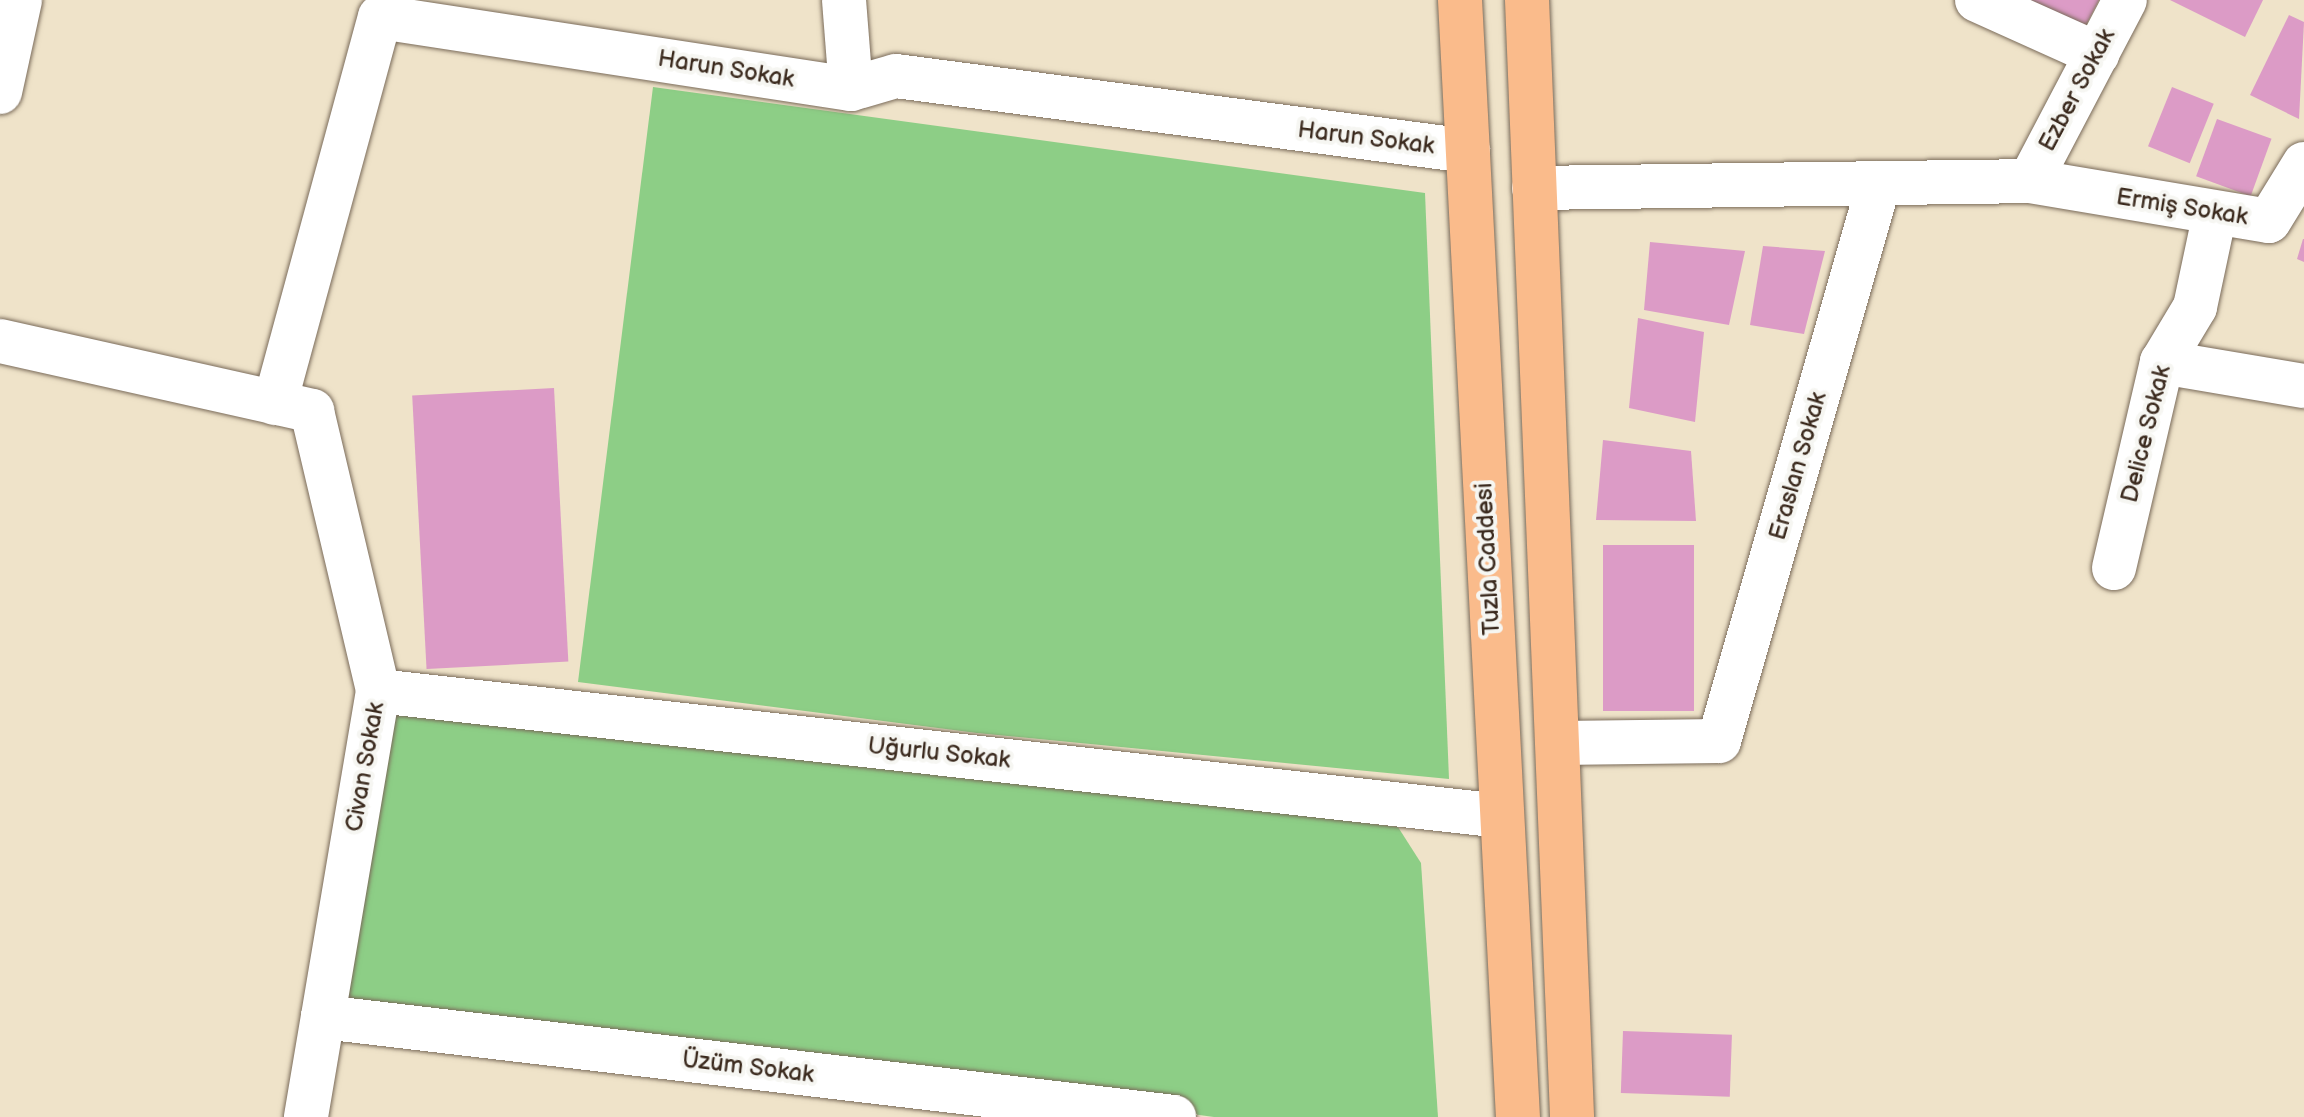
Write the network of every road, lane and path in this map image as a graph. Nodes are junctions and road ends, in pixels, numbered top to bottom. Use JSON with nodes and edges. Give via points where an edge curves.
{"nodes":[{"id":1,"x":20,"y":0,"type":"edge"},
{"id":2,"x":844,"y":0,"type":"edge"},
{"id":3,"x":1460,"y":0,"type":"edge"},
{"id":4,"x":1527,"y":0,"type":"edge"},
{"id":5,"x":1977,"y":0,"type":"edge"},
{"id":6,"x":2125,"y":0,"type":"edge"},
{"id":7,"x":2097,"y":54,"type":"junction"},
{"id":8,"x":851,"y":89,"type":"junction"},
{"id":9,"x":0,"y":92,"type":"edge"},
{"id":10,"x":1468,"y":151,"type":"junction"},
{"id":11,"x":2304,"y":164,"type":"edge"},
{"id":12,"x":2030,"y":181,"type":"junction"},
{"id":13,"x":1879,"y":183,"type":"junction"},
{"id":14,"x":1534,"y":188,"type":"junction"},
{"id":15,"x":2215,"y":213,"type":"junction"},
{"id":16,"x":0,"y":341,"type":"edge"},
{"id":17,"x":2162,"y":362,"type":"junction"},
{"id":18,"x":2304,"y":386,"type":"edge"},
{"id":19,"x":275,"y":403,"type":"junction"},
{"id":20,"x":2114,"y":568,"type":"dead end"},
{"id":21,"x":378,"y":691,"type":"junction"},
{"id":22,"x":1560,"y":743,"type":"junction"},
{"id":23,"x":1501,"y":816,"type":"junction"},
{"id":24,"x":323,"y":1017,"type":"junction"},
{"id":25,"x":934,"y":1103,"type":"edge"},
{"id":26,"x":306,"y":1117,"type":"edge"},
{"id":27,"x":1174,"y":1117,"type":"edge"},
{"id":28,"x":1518,"y":1117,"type":"edge"},
{"id":29,"x":1572,"y":1117,"type":"edge"}],
"edges":[{"from":1,"to":9,"type":"street"},
{"from":2,"to":8,"type":"street"},
{"from":3,"to":10,"type":"main road","name":"Tuzla Caddesi"},
{"from":4,"to":14,"type":"main road"},
{"from":5,"to":7,"type":"street"},
{"from":6,"to":7,"type":"street","name":"Ezber Sokak"},
{"from":7,"to":12,"type":"street","name":"Ezber Sokak"},
{"from":8,"to":10,"type":"street","name":"Harun Sokak","via":[[896,76]]},
{"from":8,"to":19,"type":"street","name":"Harun Sokak","via":[[380,17]]},
{"from":10,"to":23,"type":"main road","name":"Tuzla Caddesi"},
{"from":11,"to":15,"type":"street","name":"Ermiş Sokak","via":[[2269,221]]},
{"from":12,"to":13,"type":"street"},
{"from":12,"to":15,"type":"street","name":"Ermiş Sokak"},
{"from":13,"to":14,"type":"street"},
{"from":13,"to":22,"type":"street","name":"Eraslan Sokak","via":[[1719,741]]},
{"from":14,"to":22,"type":"main road"},
{"from":15,"to":17,"type":"street","name":"Delice Sokak","via":[[2195,307]]},
{"from":16,"to":19,"type":"street"},
{"from":17,"to":18,"type":"street"},
{"from":17,"to":20,"type":"street","name":"Delice Sokak"},
{"from":19,"to":21,"type":"street","name":"Civan Sokak","via":[[312,411]]},
{"from":21,"to":23,"type":"street","name":"Uğurlu Sokak"},
{"from":21,"to":24,"type":"street","name":"Civan Sokak"},
{"from":22,"to":29,"type":"main road"},
{"from":23,"to":28,"type":"main road","name":"Tuzla Caddesi"},
{"from":24,"to":25,"type":"street","name":"Üzüm Sokak"},
{"from":24,"to":26,"type":"street","name":"Civan Sokak"},
{"from":25,"to":27,"type":"street","name":"Üzüm Sokak"}]}
